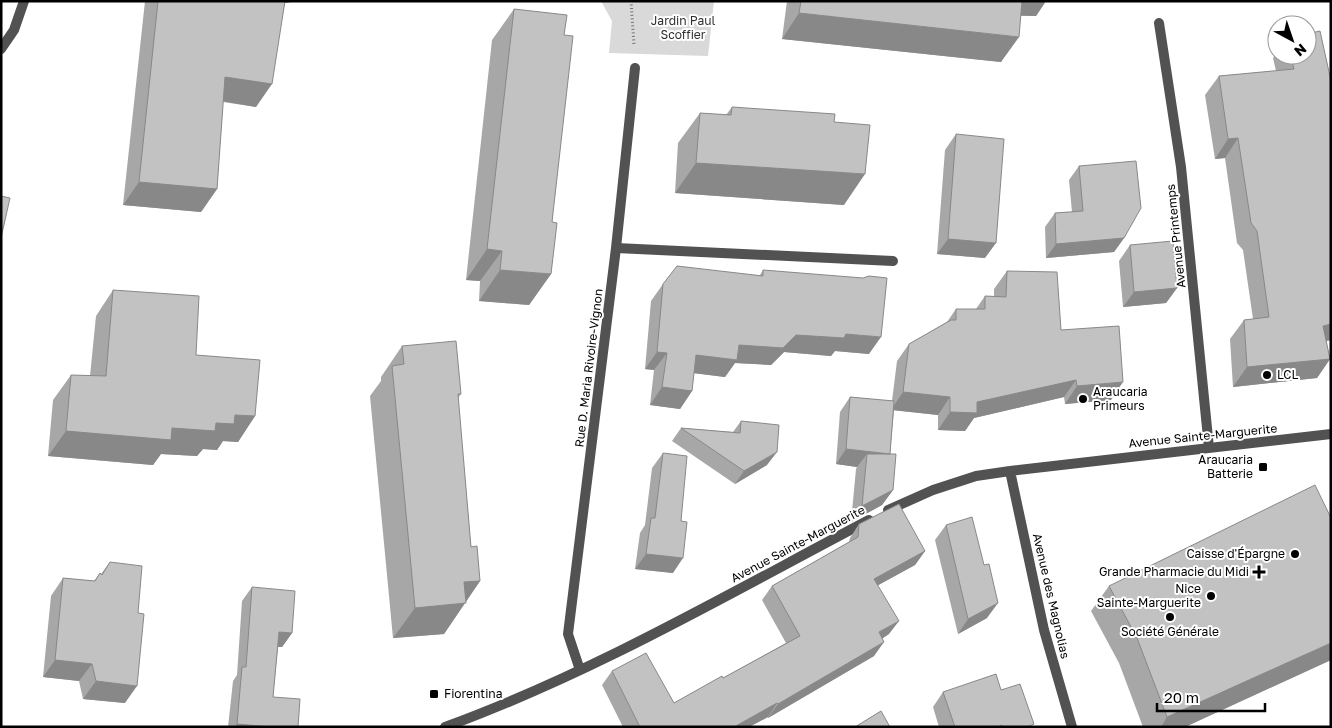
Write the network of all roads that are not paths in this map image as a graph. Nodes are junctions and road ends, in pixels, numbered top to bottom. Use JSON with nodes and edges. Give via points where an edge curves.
{"nodes":[{"id":1,"x":24,"y":1,"type":"edge"},
{"id":2,"x":1159,"y":23,"type":"dead end"},
{"id":3,"x":1,"y":49,"type":"edge"},
{"id":4,"x":635,"y":68,"type":"road end"},
{"id":5,"x":616,"y":248,"type":"junction"},
{"id":6,"x":893,"y":261,"type":"dead end"},
{"id":7,"x":1331,"y":434,"type":"edge"},
{"id":8,"x":1209,"y":448,"type":"junction"},
{"id":9,"x":1010,"y":470,"type":"junction"},
{"id":10,"x":580,"y":670,"type":"junction"},
{"id":11,"x":446,"y":727,"type":"edge"},
{"id":12,"x":1072,"y":727,"type":"edge"}],
"edges":[{"from":1,"to":3,"type":"street","via":[[14,30]]},
{"from":2,"to":8,"type":"street","name":"Avenue Printemps","via":[[1181,167]]},
{"from":4,"to":5,"type":"street","name":"Rue D. Maria Rivoire-Vignon"},
{"from":5,"to":6,"type":"street"},
{"from":5,"to":10,"type":"street","name":"Rue D. Maria Rivoire-Vignon","via":[[568,634]]},
{"from":7,"to":8,"type":"street","name":"Avenue Sainte-Marguerite"},
{"from":8,"to":9,"type":"street","name":"Avenue Sainte-Marguerite"},
{"from":9,"to":10,"type":"street","name":"Avenue Sainte-Marguerite","via":[[976,476],[900,504]]},
{"from":9,"to":12,"type":"street","name":"Avenue des Magnolias","via":[[1044,630]]},
{"from":10,"to":11,"type":"street","name":"Avenue Sainte-Marguerite"}]}
